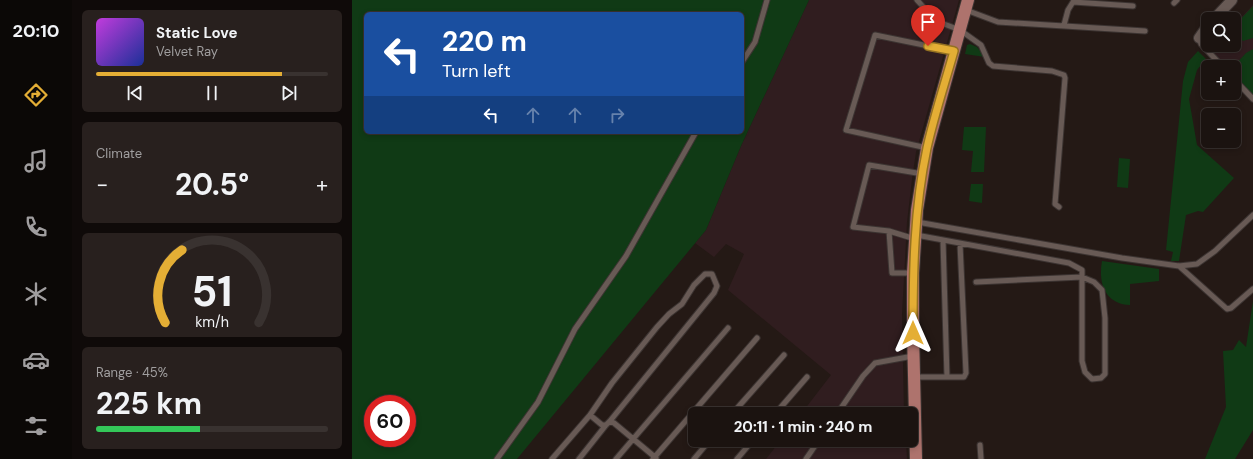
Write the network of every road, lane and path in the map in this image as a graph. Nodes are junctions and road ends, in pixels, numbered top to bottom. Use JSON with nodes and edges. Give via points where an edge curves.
{"nodes":[{"id":1,"x":767,"y":0,"type":"edge"},
{"id":2,"x":917,"y":0,"type":"edge"},
{"id":3,"x":1232,"y":0,"type":"edge"},
{"id":4,"x":967,"y":5,"type":"edge"},
{"id":5,"x":1133,"y":6,"type":"dead end"},
{"id":6,"x":1221,"y":12,"type":"edge"},
{"id":7,"x":1064,"y":25,"type":"junction"},
{"id":8,"x":960,"y":30,"type":"junction"},
{"id":9,"x":1145,"y":31,"type":"dead end"},
{"id":10,"x":1201,"y":35,"type":"edge"},
{"id":11,"x":1199,"y":38,"type":"joint"},
{"id":12,"x":954,"y":51,"type":"junction"},
{"id":13,"x":744,"y":59,"type":"edge"},
{"id":14,"x":1216,"y":60,"type":"edge"},
{"id":15,"x":1241,"y":86,"type":"edge"},
{"id":16,"x":1253,"y":99,"type":"edge"},
{"id":17,"x":695,"y":134,"type":"edge"},
{"id":18,"x":927,"y":148,"type":"junction"},
{"id":19,"x":923,"y":174,"type":"junction"},
{"id":20,"x":1059,"y":207,"type":"dead end"},
{"id":21,"x":1253,"y":215,"type":"edge"},
{"id":22,"x":916,"y":222,"type":"junction"},
{"id":23,"x":889,"y":231,"type":"junction"},
{"id":24,"x":915,"y":237,"type":"junction"},
{"id":25,"x":943,"y":240,"type":"junction"},
{"id":26,"x":960,"y":244,"type":"junction"},
{"id":27,"x":1180,"y":266,"type":"junction"},
{"id":28,"x":913,"y":273,"type":"junction"},
{"id":29,"x":1082,"y":277,"type":"junction"},
{"id":30,"x":976,"y":282,"type":"dead end"},
{"id":31,"x":1253,"y":290,"type":"edge"},
{"id":32,"x":728,"y":328,"type":"dead end"},
{"id":33,"x":757,"y":338,"type":"dead end"},
{"id":34,"x":784,"y":355,"type":"dead end"},
{"id":35,"x":914,"y":356,"type":"junction"},
{"id":36,"x":807,"y":376,"type":"dead end"},
{"id":37,"x":914,"y":377,"type":"junction"},
{"id":38,"x":947,"y":377,"type":"junction"},
{"id":39,"x":738,"y":407,"type":"edge"},
{"id":40,"x":781,"y":407,"type":"edge"},
{"id":41,"x":842,"y":407,"type":"edge"},
{"id":42,"x":590,"y":415,"type":"junction"},
{"id":43,"x":608,"y":423,"type":"junction"},
{"id":44,"x":633,"y":439,"type":"junction"},
{"id":45,"x":980,"y":445,"type":"dead end"},
{"id":46,"x":704,"y":447,"type":"edge"},
{"id":47,"x":747,"y":447,"type":"edge"},
{"id":48,"x":814,"y":447,"type":"edge"},
{"id":49,"x":655,"y":458,"type":"edge"},
{"id":50,"x":497,"y":459,"type":"edge"},
{"id":51,"x":552,"y":459,"type":"edge"},
{"id":52,"x":579,"y":459,"type":"edge"},
{"id":53,"x":616,"y":459,"type":"edge"},
{"id":54,"x":694,"y":459,"type":"edge"},
{"id":55,"x":737,"y":459,"type":"edge"},
{"id":56,"x":806,"y":459,"type":"edge"},
{"id":57,"x":916,"y":459,"type":"edge"},
{"id":58,"x":980,"y":459,"type":"edge"}],
"edges":[{"from":1,"to":13,"type":"lane","via":[[755,42]]},
{"from":2,"to":8,"type":"lane","via":[[936,21]]},
{"from":3,"to":6,"type":"street"},
{"from":4,"to":7,"type":"lane","via":[[998,22]]},
{"from":4,"to":8,"type":"main road"},
{"from":5,"to":7,"type":"lane","via":[[1073,2]]},
{"from":7,"to":9,"type":"lane"},
{"from":8,"to":12,"type":"main road"},
{"from":8,"to":20,"type":"lane","via":[[981,45],[993,66],[1052,71],[1064,75],[1055,204]]},
{"from":10,"to":11,"type":"street"},
{"from":11,"to":14,"type":"lane","via":[[1201,44]]},
{"from":12,"to":18,"type":"main road"},
{"from":12,"to":18,"type":"lane","via":[[875,35],[846,130]]},
{"from":15,"to":16,"type":"lane"},
{"from":17,"to":50,"type":"lane","via":[[626,256],[575,329],[538,402]]},
{"from":18,"to":19,"type":"main road"},
{"from":19,"to":22,"type":"main road"},
{"from":19,"to":23,"type":"lane","via":[[869,164],[853,227]]},
{"from":21,"to":27,"type":"lane","via":[[1215,251],[1197,264]]},
{"from":22,"to":24,"type":"main road"},
{"from":22,"to":27,"type":"lane"},
{"from":23,"to":24,"type":"lane"},
{"from":23,"to":28,"type":"lane","via":[[892,273]]},
{"from":24,"to":25,"type":"lane"},
{"from":24,"to":28,"type":"main road"},
{"from":25,"to":26,"type":"lane"},
{"from":25,"to":38,"type":"lane"},
{"from":26,"to":29,"type":"lane","via":[[1069,263],[1082,270]]},
{"from":26,"to":38,"type":"lane","via":[[966,374],[964,377]]},
{"from":27,"to":31,"type":"lane","via":[[1227,309]]},
{"from":28,"to":35,"type":"main road"},
{"from":29,"to":29,"type":"lane","via":[[1084,372],[1092,378],[1101,378],[1106,374],[1102,290],[1094,282]]},
{"from":29,"to":30,"type":"lane"},
{"from":32,"to":44,"type":"lane"},
{"from":33,"to":49,"type":"lane"},
{"from":34,"to":39,"type":"lane"},
{"from":35,"to":37,"type":"main road"},
{"from":35,"to":41,"type":"lane","via":[[875,363]]},
{"from":36,"to":40,"type":"lane"},
{"from":37,"to":38,"type":"lane"},
{"from":37,"to":57,"type":"main road"},
{"from":42,"to":43,"type":"lane","via":[[602,425]]},
{"from":42,"to":43,"type":"lane","via":[[612,383],[665,318],[682,304],[694,285],[705,274],[712,274],[716,286],[714,293]]},
{"from":42,"to":51,"type":"lane"},
{"from":43,"to":44,"type":"lane","via":[[614,423]]},
{"from":43,"to":52,"type":"lane"},
{"from":44,"to":49,"type":"lane"},
{"from":44,"to":53,"type":"lane"},
{"from":45,"to":58,"type":"lane"},
{"from":46,"to":54,"type":"lane"},
{"from":47,"to":55,"type":"lane"},
{"from":48,"to":56,"type":"lane"}]}
